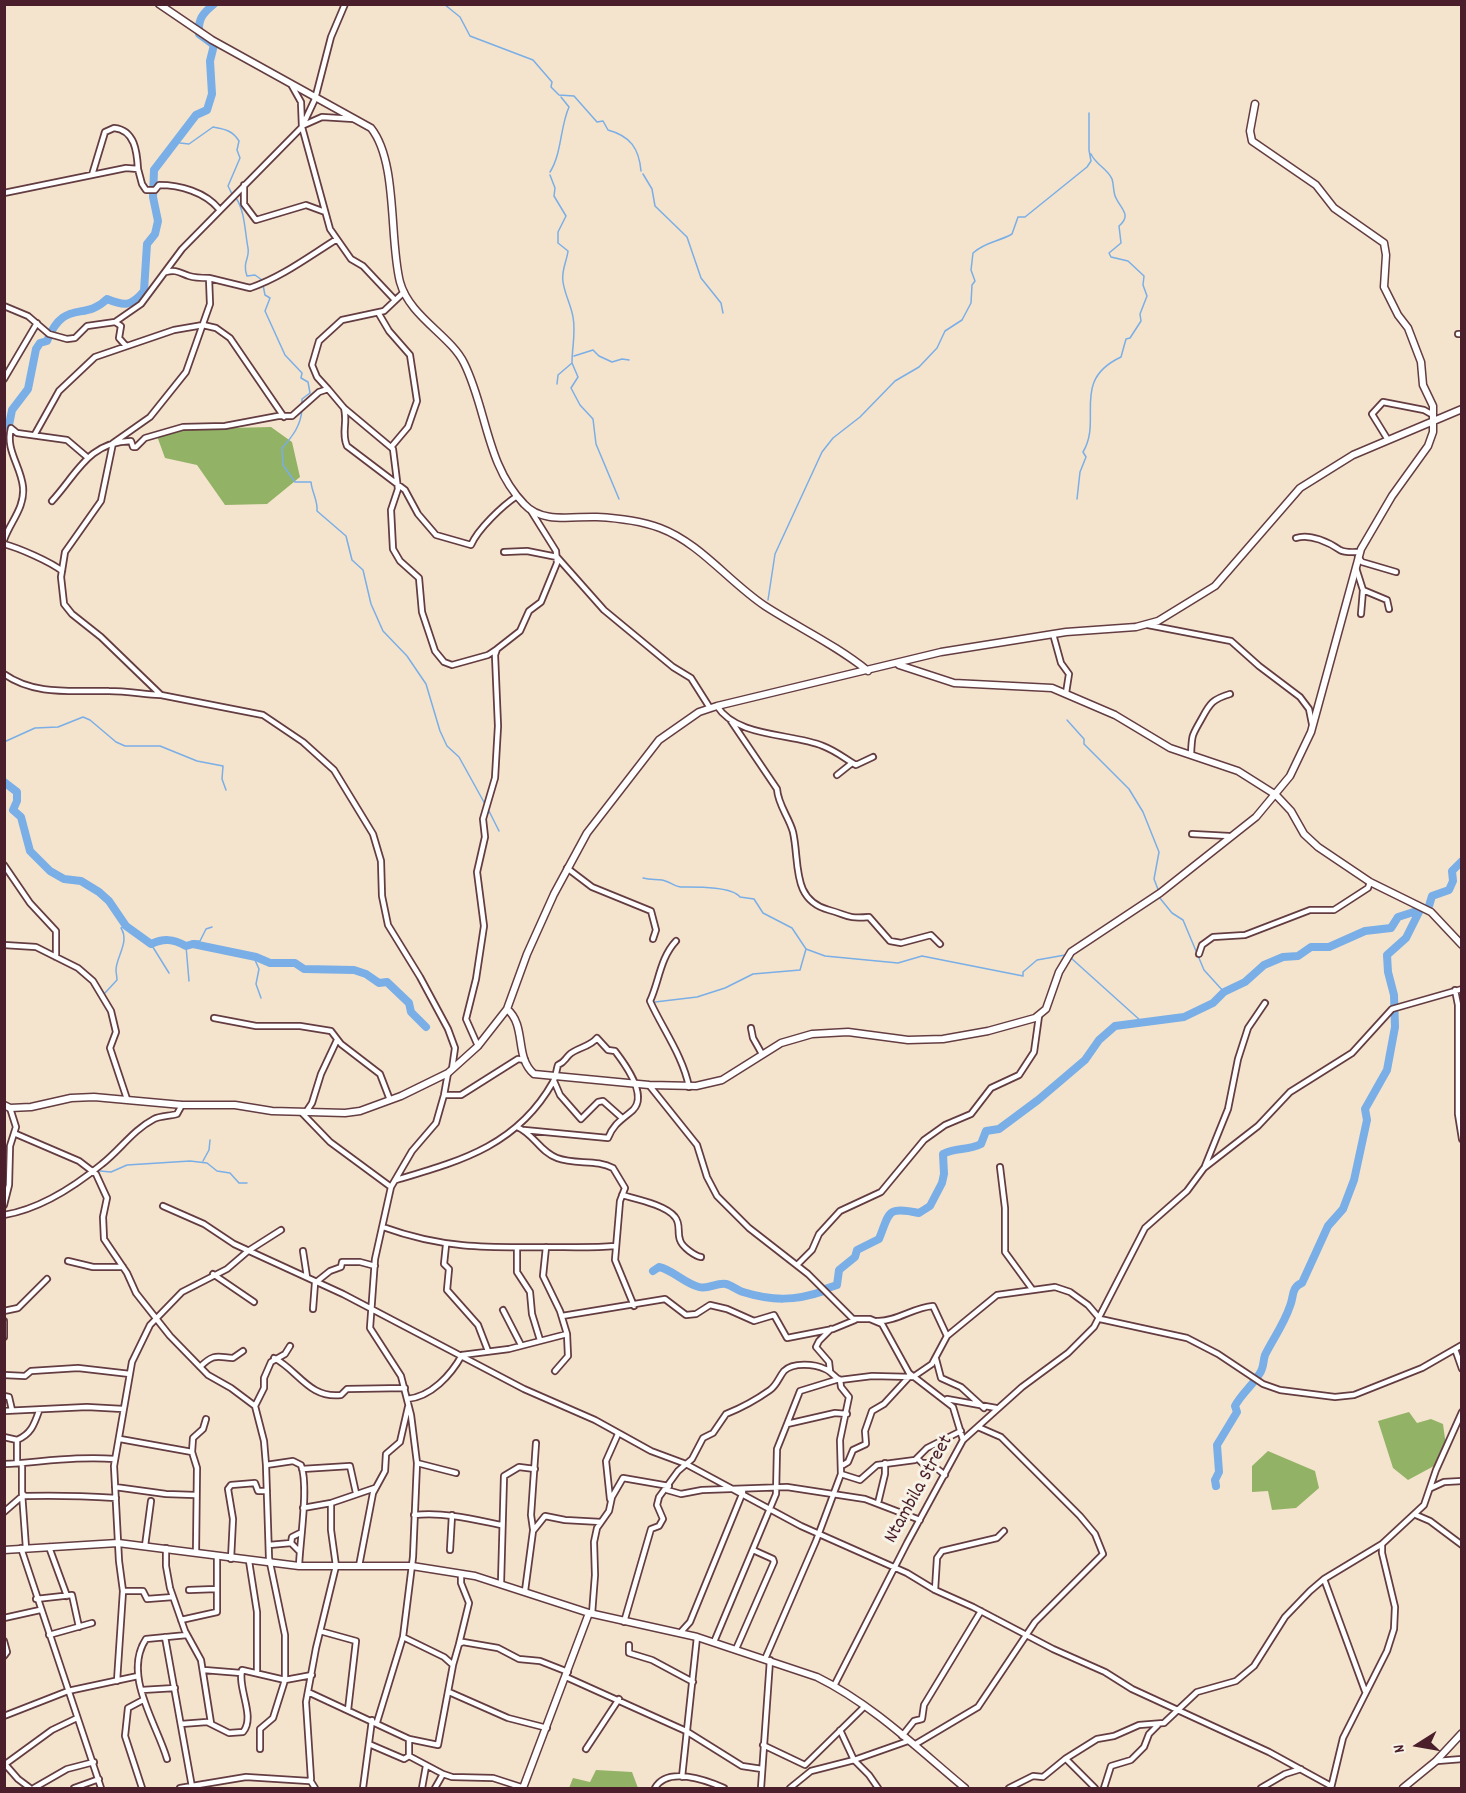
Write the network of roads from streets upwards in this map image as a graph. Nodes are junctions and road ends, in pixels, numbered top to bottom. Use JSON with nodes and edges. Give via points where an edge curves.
{"nodes":[{"id":1,"x":159,"y":4,"type":"edge"},
{"id":2,"x":345,"y":4,"type":"edge"},
{"id":3,"x":288,"y":81,"type":"junction"},
{"id":4,"x":315,"y":99,"type":"junction"},
{"id":5,"x":1255,"y":104,"type":"dead end"},
{"id":6,"x":354,"y":119,"type":"junction"},
{"id":7,"x":302,"y":127,"type":"junction"},
{"id":8,"x":138,"y":169,"type":"junction"},
{"id":9,"x":92,"y":175,"type":"junction"},
{"id":10,"x":245,"y":182,"type":"junction"},
{"id":11,"x":4,"y":193,"type":"edge"},
{"id":12,"x":219,"y":209,"type":"junction"},
{"id":13,"x":325,"y":212,"type":"junction"},
{"id":14,"x":337,"y":239,"type":"junction"},
{"id":15,"x":166,"y":272,"type":"junction"},
{"id":16,"x":209,"y":278,"type":"junction"},
{"id":17,"x":404,"y":292,"type":"junction"},
{"id":18,"x":394,"y":299,"type":"junction"},
{"id":19,"x":4,"y":306,"type":"edge"},
{"id":20,"x":379,"y":314,"type":"junction"},
{"id":21,"x":115,"y":322,"type":"junction"},
{"id":22,"x":37,"y":323,"type":"junction"},
{"id":23,"x":203,"y":325,"type":"junction"},
{"id":24,"x":126,"y":346,"type":"junction"},
{"id":25,"x":4,"y":379,"type":"edge"},
{"id":26,"x":328,"y":389,"type":"junction"},
{"id":27,"x":344,"y":408,"type":"junction"},
{"id":28,"x":1461,"y":409,"type":"edge"},
{"id":29,"x":284,"y":417,"type":"junction"},
{"id":30,"x":1433,"y":418,"type":"junction"},
{"id":31,"x":1442,"y":418,"type":"junction"},
{"id":32,"x":1433,"y":432,"type":"junction"},
{"id":33,"x":35,"y":434,"type":"junction"},
{"id":34,"x":1388,"y":440,"type":"junction"},
{"id":35,"x":113,"y":443,"type":"junction"},
{"id":36,"x":392,"y":446,"type":"junction"},
{"id":37,"x":87,"y":457,"type":"junction"},
{"id":38,"x":396,"y":483,"type":"junction"},
{"id":39,"x":517,"y":496,"type":"junction"},
{"id":40,"x":52,"y":501,"type":"dead end"},
{"id":41,"x":531,"y":511,"type":"junction"},
{"id":42,"x":1296,"y":538,"type":"dead end"},
{"id":43,"x":4,"y":542,"type":"edge"},
{"id":44,"x":504,"y":552,"type":"dead end"},
{"id":45,"x":1359,"y":555,"type":"junction"},
{"id":46,"x":557,"y":557,"type":"junction"},
{"id":47,"x":1355,"y":566,"type":"junction"},
{"id":48,"x":62,"y":571,"type":"junction"},
{"id":49,"x":1396,"y":572,"type":"dead end"},
{"id":50,"x":1363,"y":590,"type":"junction"},
{"id":51,"x":1389,"y":609,"type":"dead end"},
{"id":52,"x":1361,"y":614,"type":"dead end"},
{"id":53,"x":1148,"y":625,"type":"junction"},
{"id":54,"x":1053,"y":634,"type":"junction"},
{"id":55,"x":497,"y":649,"type":"junction"},
{"id":56,"x":898,"y":664,"type":"junction"},
{"id":57,"x":868,"y":671,"type":"junction"},
{"id":58,"x":4,"y":674,"type":"edge"},
{"id":59,"x":1066,"y":693,"type":"junction"},
{"id":60,"x":1230,"y":694,"type":"dead end"},
{"id":61,"x":161,"y":695,"type":"junction"},
{"id":62,"x":714,"y":707,"type":"junction"},
{"id":63,"x":731,"y":721,"type":"junction"},
{"id":64,"x":1313,"y":726,"type":"junction"},
{"id":65,"x":1191,"y":754,"type":"junction"},
{"id":66,"x":873,"y":757,"type":"dead end"},
{"id":67,"x":852,"y":763,"type":"junction"},
{"id":68,"x":837,"y":775,"type":"dead end"},
{"id":69,"x":1276,"y":795,"type":"junction"},
{"id":70,"x":1192,"y":834,"type":"dead end"},
{"id":71,"x":1229,"y":836,"type":"junction"},
{"id":72,"x":4,"y":865,"type":"edge"},
{"id":73,"x":567,"y":868,"type":"junction"},
{"id":74,"x":1370,"y":882,"type":"junction"},
{"id":75,"x":653,"y":939,"type":"dead end"},
{"id":76,"x":676,"y":941,"type":"dead end"},
{"id":77,"x":940,"y":944,"type":"dead end"},
{"id":78,"x":4,"y":945,"type":"edge"},
{"id":79,"x":1461,"y":945,"type":"edge"},
{"id":80,"x":1199,"y":954,"type":"dead end"},
{"id":81,"x":56,"y":957,"type":"junction"},
{"id":82,"x":1461,"y":989,"type":"edge"},
{"id":83,"x":1455,"y":990,"type":"junction"},
{"id":84,"x":1265,"y":1003,"type":"dead end"},
{"id":85,"x":507,"y":1009,"type":"junction"},
{"id":86,"x":1040,"y":1016,"type":"junction"},
{"id":87,"x":214,"y":1018,"type":"dead end"},
{"id":88,"x":751,"y":1028,"type":"dead end"},
{"id":89,"x":337,"y":1040,"type":"junction"},
{"id":90,"x":477,"y":1046,"type":"junction"},
{"id":91,"x":762,"y":1054,"type":"junction"},
{"id":92,"x":525,"y":1060,"type":"junction"},
{"id":93,"x":450,"y":1071,"type":"junction"},
{"id":94,"x":555,"y":1079,"type":"junction"},
{"id":95,"x":636,"y":1084,"type":"junction"},
{"id":96,"x":650,"y":1085,"type":"junction"},
{"id":97,"x":688,"y":1087,"type":"junction"},
{"id":98,"x":444,"y":1095,"type":"junction"},
{"id":99,"x":127,"y":1099,"type":"junction"},
{"id":100,"x":390,"y":1100,"type":"junction"},
{"id":101,"x":182,"y":1105,"type":"junction"},
{"id":102,"x":7,"y":1107,"type":"edge"},
{"id":103,"x":304,"y":1112,"type":"junction"},
{"id":104,"x":621,"y":1117,"type":"junction"},
{"id":105,"x":517,"y":1127,"type":"junction"},
{"id":106,"x":524,"y":1130,"type":"junction"},
{"id":107,"x":16,"y":1134,"type":"junction"},
{"id":108,"x":1461,"y":1139,"type":"edge"},
{"id":109,"x":1000,"y":1167,"type":"dead end"},
{"id":110,"x":1204,"y":1168,"type":"junction"},
{"id":111,"x":92,"y":1171,"type":"junction"},
{"id":112,"x":394,"y":1180,"type":"junction"},
{"id":113,"x":391,"y":1187,"type":"junction"},
{"id":114,"x":622,"y":1195,"type":"junction"},
{"id":115,"x":4,"y":1204,"type":"edge"},
{"id":116,"x":163,"y":1206,"type":"dead end"},
{"id":117,"x":4,"y":1215,"type":"edge"},
{"id":118,"x":382,"y":1227,"type":"junction"},
{"id":119,"x":281,"y":1230,"type":"dead end"},
{"id":120,"x":446,"y":1245,"type":"junction"},
{"id":121,"x":615,"y":1246,"type":"junction"},
{"id":122,"x":546,"y":1247,"type":"junction"},
{"id":123,"x":517,"y":1248,"type":"junction"},
{"id":124,"x":248,"y":1251,"type":"junction"},
{"id":125,"x":303,"y":1251,"type":"dead end"},
{"id":126,"x":701,"y":1257,"type":"dead end"},
{"id":127,"x":68,"y":1261,"type":"dead end"},
{"id":128,"x":797,"y":1265,"type":"junction"},
{"id":129,"x":375,"y":1266,"type":"junction"},
{"id":130,"x":123,"y":1267,"type":"junction"},
{"id":131,"x":213,"y":1274,"type":"junction"},
{"id":132,"x":307,"y":1277,"type":"junction"},
{"id":133,"x":47,"y":1279,"type":"dead end"},
{"id":134,"x":315,"y":1283,"type":"junction"},
{"id":135,"x":1032,"y":1289,"type":"junction"},
{"id":136,"x":254,"y":1302,"type":"dead end"},
{"id":137,"x":634,"y":1306,"type":"junction"},
{"id":138,"x":313,"y":1309,"type":"dead end"},
{"id":139,"x":370,"y":1310,"type":"junction"},
{"id":140,"x":503,"y":1310,"type":"dead end"},
{"id":141,"x":4,"y":1311,"type":"edge"},
{"id":142,"x":562,"y":1316,"type":"junction"},
{"id":143,"x":156,"y":1318,"type":"junction"},
{"id":144,"x":1100,"y":1318,"type":"junction"},
{"id":145,"x":855,"y":1320,"type":"junction"},
{"id":146,"x":876,"y":1320,"type":"junction"},
{"id":147,"x":4,"y":1321,"type":"edge"},
{"id":148,"x":831,"y":1329,"type":"junction"},
{"id":149,"x":567,"y":1334,"type":"junction"},
{"id":150,"x":947,"y":1336,"type":"junction"},
{"id":151,"x":4,"y":1337,"type":"edge"},
{"id":152,"x":540,"y":1340,"type":"junction"},
{"id":153,"x":521,"y":1345,"type":"junction"},
{"id":154,"x":1461,"y":1345,"type":"edge"},
{"id":155,"x":290,"y":1346,"type":"dead end"},
{"id":156,"x":1455,"y":1349,"type":"junction"},
{"id":157,"x":243,"y":1351,"type":"dead end"},
{"id":158,"x":488,"y":1351,"type":"junction"},
{"id":159,"x":462,"y":1355,"type":"junction"},
{"id":160,"x":274,"y":1358,"type":"junction"},
{"id":161,"x":936,"y":1359,"type":"junction"},
{"id":162,"x":200,"y":1367,"type":"junction"},
{"id":163,"x":1461,"y":1369,"type":"edge"},
{"id":164,"x":555,"y":1371,"type":"dead end"},
{"id":165,"x":830,"y":1371,"type":"junction"},
{"id":166,"x":130,"y":1374,"type":"junction"},
{"id":167,"x":4,"y":1375,"type":"edge"},
{"id":168,"x":910,"y":1377,"type":"junction"},
{"id":169,"x":840,"y":1379,"type":"junction"},
{"id":170,"x":405,"y":1388,"type":"junction"},
{"id":171,"x":4,"y":1396,"type":"edge"},
{"id":172,"x":945,"y":1398,"type":"junction"},
{"id":173,"x":408,"y":1401,"type":"junction"},
{"id":174,"x":255,"y":1406,"type":"junction"},
{"id":175,"x":984,"y":1408,"type":"junction"},
{"id":176,"x":996,"y":1408,"type":"junction"},
{"id":177,"x":123,"y":1409,"type":"junction"},
{"id":178,"x":12,"y":1410,"type":"junction"},
{"id":179,"x":4,"y":1411,"type":"edge"},
{"id":180,"x":39,"y":1411,"type":"junction"},
{"id":181,"x":1461,"y":1412,"type":"edge"},
{"id":182,"x":847,"y":1414,"type":"junction"},
{"id":183,"x":206,"y":1419,"type":"dead end"},
{"id":184,"x":787,"y":1424,"type":"junction"},
{"id":185,"x":978,"y":1427,"type":"junction"},
{"id":186,"x":962,"y":1431,"type":"junction"},
{"id":187,"x":618,"y":1434,"type":"junction"},
{"id":188,"x":4,"y":1437,"type":"edge"},
{"id":189,"x":120,"y":1439,"type":"junction"},
{"id":190,"x":17,"y":1440,"type":"junction"},
{"id":191,"x":963,"y":1440,"type":"junction"},
{"id":192,"x":536,"y":1443,"type":"dead end"},
{"id":193,"x":192,"y":1452,"type":"junction"},
{"id":194,"x":917,"y":1458,"type":"junction"},
{"id":195,"x":116,"y":1459,"type":"junction"},
{"id":196,"x":417,"y":1463,"type":"junction"},
{"id":197,"x":885,"y":1463,"type":"junction"},
{"id":198,"x":4,"y":1464,"type":"edge"},
{"id":199,"x":20,"y":1464,"type":"junction"},
{"id":200,"x":686,"y":1464,"type":"junction"},
{"id":201,"x":266,"y":1465,"type":"junction"},
{"id":202,"x":843,"y":1465,"type":"junction"},
{"id":203,"x":535,"y":1468,"type":"junction"},
{"id":204,"x":303,"y":1469,"type":"junction"},
{"id":205,"x":456,"y":1473,"type":"dead end"},
{"id":206,"x":841,"y":1474,"type":"junction"},
{"id":207,"x":945,"y":1475,"type":"junction"},
{"id":208,"x":1461,"y":1481,"type":"edge"},
{"id":209,"x":115,"y":1486,"type":"junction"},
{"id":210,"x":777,"y":1487,"type":"junction"},
{"id":211,"x":375,"y":1488,"type":"junction"},
{"id":212,"x":668,"y":1488,"type":"junction"},
{"id":213,"x":1431,"y":1488,"type":"junction"},
{"id":214,"x":267,"y":1491,"type":"junction"},
{"id":215,"x":741,"y":1492,"type":"junction"},
{"id":216,"x":356,"y":1493,"type":"junction"},
{"id":217,"x":832,"y":1493,"type":"junction"},
{"id":218,"x":21,"y":1495,"type":"junction"},
{"id":219,"x":195,"y":1495,"type":"junction"},
{"id":220,"x":116,"y":1498,"type":"junction"},
{"id":221,"x":151,"y":1501,"type":"dead end"},
{"id":222,"x":332,"y":1503,"type":"junction"},
{"id":223,"x":878,"y":1503,"type":"junction"},
{"id":224,"x":611,"y":1505,"type":"junction"},
{"id":225,"x":303,"y":1508,"type":"junction"},
{"id":226,"x":769,"y":1508,"type":"junction"},
{"id":227,"x":4,"y":1512,"type":"edge"},
{"id":228,"x":414,"y":1515,"type":"junction"},
{"id":229,"x":452,"y":1515,"type":"junction"},
{"id":230,"x":1416,"y":1515,"type":"junction"},
{"id":231,"x":920,"y":1520,"type":"junction"},
{"id":232,"x":601,"y":1522,"type":"junction"},
{"id":233,"x":501,"y":1525,"type":"junction"},
{"id":234,"x":533,"y":1529,"type":"junction"},
{"id":235,"x":1004,"y":1530,"type":"dead end"},
{"id":236,"x":820,"y":1532,"type":"junction"},
{"id":237,"x":300,"y":1533,"type":"junction"},
{"id":238,"x":118,"y":1543,"type":"junction"},
{"id":239,"x":291,"y":1543,"type":"junction"},
{"id":240,"x":1382,"y":1544,"type":"junction"},
{"id":241,"x":269,"y":1545,"type":"junction"},
{"id":242,"x":1461,"y":1545,"type":"edge"},
{"id":243,"x":145,"y":1546,"type":"junction"},
{"id":244,"x":49,"y":1547,"type":"junction"},
{"id":245,"x":23,"y":1548,"type":"junction"},
{"id":246,"x":166,"y":1548,"type":"junction"},
{"id":247,"x":4,"y":1550,"type":"edge"},
{"id":248,"x":450,"y":1550,"type":"dead end"},
{"id":249,"x":753,"y":1550,"type":"junction"},
{"id":250,"x":299,"y":1551,"type":"junction"},
{"id":251,"x":196,"y":1553,"type":"junction"},
{"id":252,"x":217,"y":1557,"type":"junction"},
{"id":253,"x":231,"y":1559,"type":"junction"},
{"id":254,"x":249,"y":1561,"type":"junction"},
{"id":255,"x":270,"y":1563,"type":"junction"},
{"id":256,"x":299,"y":1566,"type":"junction"},
{"id":257,"x":336,"y":1566,"type":"junction"},
{"id":258,"x":359,"y":1566,"type":"junction"},
{"id":259,"x":412,"y":1566,"type":"junction"},
{"id":260,"x":894,"y":1568,"type":"junction"},
{"id":261,"x":461,"y":1574,"type":"junction"},
{"id":262,"x":1324,"y":1579,"type":"junction"},
{"id":263,"x":501,"y":1583,"type":"junction"},
{"id":264,"x":216,"y":1589,"type":"junction"},
{"id":265,"x":189,"y":1590,"type":"dead end"},
{"id":266,"x":935,"y":1590,"type":"junction"},
{"id":267,"x":123,"y":1591,"type":"junction"},
{"id":268,"x":525,"y":1591,"type":"junction"},
{"id":269,"x":67,"y":1596,"type":"junction"},
{"id":270,"x":173,"y":1597,"type":"junction"},
{"id":271,"x":36,"y":1599,"type":"junction"},
{"id":272,"x":40,"y":1610,"type":"junction"},
{"id":273,"x":981,"y":1611,"type":"junction"},
{"id":274,"x":590,"y":1614,"type":"junction"},
{"id":275,"x":4,"y":1618,"type":"edge"},
{"id":276,"x":182,"y":1620,"type":"junction"},
{"id":277,"x":624,"y":1622,"type":"junction"},
{"id":278,"x":92,"y":1623,"type":"dead end"},
{"id":279,"x":79,"y":1627,"type":"junction"},
{"id":280,"x":320,"y":1631,"type":"junction"},
{"id":281,"x":680,"y":1633,"type":"junction"},
{"id":282,"x":49,"y":1635,"type":"junction"},
{"id":283,"x":187,"y":1635,"type":"junction"},
{"id":284,"x":1026,"y":1635,"type":"junction"},
{"id":285,"x":165,"y":1636,"type":"junction"},
{"id":286,"x":403,"y":1636,"type":"junction"},
{"id":287,"x":697,"y":1637,"type":"junction"},
{"id":288,"x":4,"y":1641,"type":"edge"},
{"id":289,"x":714,"y":1642,"type":"junction"},
{"id":290,"x":459,"y":1644,"type":"junction"},
{"id":291,"x":629,"y":1645,"type":"dead end"},
{"id":292,"x":736,"y":1649,"type":"junction"},
{"id":293,"x":4,"y":1656,"type":"edge"},
{"id":294,"x":768,"y":1659,"type":"junction"},
{"id":295,"x":453,"y":1665,"type":"junction"},
{"id":296,"x":204,"y":1670,"type":"junction"},
{"id":297,"x":257,"y":1672,"type":"junction"},
{"id":298,"x":241,"y":1673,"type":"junction"},
{"id":299,"x":312,"y":1675,"type":"junction"},
{"id":300,"x":567,"y":1675,"type":"junction"},
{"id":301,"x":138,"y":1676,"type":"junction"},
{"id":302,"x":285,"y":1680,"type":"junction"},
{"id":303,"x":117,"y":1681,"type":"junction"},
{"id":304,"x":693,"y":1682,"type":"junction"},
{"id":305,"x":834,"y":1686,"type":"junction"},
{"id":306,"x":176,"y":1688,"type":"junction"},
{"id":307,"x":142,"y":1690,"type":"junction"},
{"id":308,"x":68,"y":1691,"type":"junction"},
{"id":309,"x":1365,"y":1691,"type":"junction"},
{"id":310,"x":308,"y":1692,"type":"junction"},
{"id":311,"x":449,"y":1692,"type":"junction"},
{"id":312,"x":143,"y":1700,"type":"junction"},
{"id":313,"x":619,"y":1700,"type":"junction"},
{"id":314,"x":864,"y":1707,"type":"junction"},
{"id":315,"x":348,"y":1710,"type":"junction"},
{"id":316,"x":1179,"y":1711,"type":"junction"},
{"id":317,"x":4,"y":1716,"type":"edge"},
{"id":318,"x":77,"y":1718,"type":"junction"},
{"id":319,"x":375,"y":1721,"type":"junction"},
{"id":320,"x":211,"y":1723,"type":"junction"},
{"id":321,"x":181,"y":1724,"type":"junction"},
{"id":322,"x":1158,"y":1725,"type":"junction"},
{"id":323,"x":547,"y":1728,"type":"junction"},
{"id":324,"x":840,"y":1730,"type":"junction"},
{"id":325,"x":687,"y":1731,"type":"junction"},
{"id":326,"x":1461,"y":1733,"type":"edge"},
{"id":327,"x":902,"y":1736,"type":"junction"},
{"id":328,"x":409,"y":1739,"type":"junction"},
{"id":329,"x":911,"y":1743,"type":"junction"},
{"id":330,"x":369,"y":1744,"type":"junction"},
{"id":331,"x":763,"y":1745,"type":"junction"},
{"id":332,"x":260,"y":1749,"type":"dead end"},
{"id":333,"x":586,"y":1749,"type":"dead end"},
{"id":334,"x":409,"y":1756,"type":"junction"},
{"id":335,"x":167,"y":1759,"type":"dead end"},
{"id":336,"x":1065,"y":1759,"type":"junction"},
{"id":337,"x":1461,"y":1759,"type":"edge"},
{"id":338,"x":854,"y":1760,"type":"junction"},
{"id":339,"x":1436,"y":1761,"type":"junction"},
{"id":340,"x":94,"y":1762,"type":"junction"},
{"id":341,"x":5,"y":1764,"type":"edge"},
{"id":342,"x":805,"y":1765,"type":"junction"},
{"id":343,"x":426,"y":1766,"type":"junction"},
{"id":344,"x":762,"y":1769,"type":"junction"},
{"id":345,"x":1300,"y":1769,"type":"junction"},
{"id":346,"x":811,"y":1771,"type":"junction"},
{"id":347,"x":443,"y":1774,"type":"junction"},
{"id":348,"x":682,"y":1777,"type":"junction"},
{"id":349,"x":99,"y":1779,"type":"junction"},
{"id":350,"x":310,"y":1780,"type":"junction"},
{"id":351,"x":215,"y":1786,"type":"edge"},
{"id":352,"x":192,"y":1787,"type":"junction"},
{"id":353,"x":1331,"y":1787,"type":"edge"},
{"id":354,"x":32,"y":1788,"type":"edge"},
{"id":355,"x":74,"y":1788,"type":"edge"},
{"id":356,"x":101,"y":1788,"type":"edge"},
{"id":357,"x":142,"y":1788,"type":"edge"},
{"id":358,"x":180,"y":1788,"type":"edge"},
{"id":359,"x":315,"y":1788,"type":"edge"},
{"id":360,"x":363,"y":1788,"type":"edge"},
{"id":361,"x":422,"y":1788,"type":"edge"},
{"id":362,"x":435,"y":1788,"type":"edge"},
{"id":363,"x":524,"y":1788,"type":"edge"},
{"id":364,"x":655,"y":1788,"type":"edge"},
{"id":365,"x":724,"y":1788,"type":"edge"},
{"id":366,"x":760,"y":1788,"type":"edge"},
{"id":367,"x":790,"y":1788,"type":"edge"},
{"id":368,"x":878,"y":1788,"type":"edge"},
{"id":369,"x":964,"y":1788,"type":"edge"},
{"id":370,"x":1009,"y":1788,"type":"edge"},
{"id":371,"x":1095,"y":1788,"type":"edge"},
{"id":372,"x":1104,"y":1788,"type":"edge"},
{"id":373,"x":1261,"y":1788,"type":"edge"},
{"id":374,"x":1403,"y":1788,"type":"edge"}],
"edges":[{"from":1,"to":3,"type":"street","via":[[205,36]]},
{"from":2,"to":4,"type":"street","via":[[331,37]]},
{"from":3,"to":4,"type":"street"},
{"from":3,"to":7,"type":"street","via":[[302,102]]},
{"from":4,"to":6,"type":"street"},
{"from":4,"to":7,"type":"street"},
{"from":5,"to":30,"type":"street","via":[[1252,141],[1316,185],[1334,208],[1384,243],[1384,287],[1410,333],[1421,363],[1423,384],[1434,406]]},
{"from":6,"to":7,"type":"street","via":[[317,118]]},
{"from":6,"to":17,"type":"street","via":[[371,128],[382,149]]},
{"from":7,"to":10,"type":"street"},
{"from":7,"to":13,"type":"street"},
{"from":8,"to":9,"type":"street"},
{"from":8,"to":9,"type":"street","via":[[136,145],[123,131],[114,128],[105,132]]},
{"from":8,"to":12,"type":"street","via":[[146,190],[178,185],[213,202]]},
{"from":9,"to":11,"type":"street"},
{"from":10,"to":12,"type":"street"},
{"from":10,"to":13,"type":"street","via":[[244,204],[256,220],[306,205]]},
{"from":12,"to":15,"type":"street"},
{"from":13,"to":14,"type":"street"},
{"from":14,"to":16,"type":"street","via":[[295,268],[250,288]]},
{"from":14,"to":18,"type":"street","via":[[351,259],[363,266]]},
{"from":15,"to":16,"type":"street"},
{"from":15,"to":21,"type":"street","via":[[141,304]]},
{"from":16,"to":23,"type":"street","via":[[210,304]]},
{"from":17,"to":18,"type":"street"},
{"from":17,"to":39,"type":"street","via":[[465,365],[491,447]]},
{"from":18,"to":20,"type":"street"},
{"from":19,"to":22,"type":"street"},
{"from":20,"to":26,"type":"street","via":[[342,320],[319,341],[312,365],[316,377]]},
{"from":20,"to":36,"type":"street","via":[[410,355],[417,401],[408,427]]},
{"from":21,"to":22,"type":"street","via":[[87,326],[75,338],[67,339],[49,334]]},
{"from":21,"to":24,"type":"street","via":[[122,326],[119,338]]},
{"from":22,"to":25,"type":"street"},
{"from":23,"to":24,"type":"street"},
{"from":23,"to":29,"type":"street","via":[[230,338]]},
{"from":23,"to":35,"type":"street","via":[[186,372],[150,417]]},
{"from":24,"to":33,"type":"street","via":[[95,357],[59,391]]},
{"from":26,"to":27,"type":"street"},
{"from":26,"to":29,"type":"street","via":[[292,416]]},
{"from":27,"to":36,"type":"street"},
{"from":27,"to":38,"type":"street","via":[[347,446]]},
{"from":28,"to":31,"type":"street"},
{"from":29,"to":35,"type":"street","via":[[172,429],[145,438],[136,447],[131,441]]},
{"from":30,"to":31,"type":"street"},
{"from":30,"to":32,"type":"street"},
{"from":30,"to":34,"type":"street"},
{"from":30,"to":34,"type":"street","via":[[1424,410],[1383,402],[1372,414]]},
{"from":31,"to":32,"type":"street"},
{"from":32,"to":45,"type":"street"},
{"from":33,"to":37,"type":"street","via":[[67,440]]},
{"from":33,"to":43,"type":"street","via":[[17,433],[11,428],[9,434],[23,496],[18,518]]},
{"from":34,"to":53,"type":"street","via":[[1353,455],[1296,490],[1215,586]]},
{"from":35,"to":37,"type":"street"},
{"from":35,"to":48,"type":"street","via":[[101,501],[65,552]]},
{"from":36,"to":38,"type":"street"},
{"from":37,"to":40,"type":"street"},
{"from":38,"to":39,"type":"street","via":[[436,535],[471,545],[497,512]]},
{"from":38,"to":55,"type":"street","via":[[393,549],[419,578],[422,612],[437,656],[452,665]]},
{"from":39,"to":41,"type":"street"},
{"from":41,"to":46,"type":"street"},
{"from":41,"to":57,"type":"street","via":[[553,517],[599,517],[662,528],[698,551],[765,606]]},
{"from":42,"to":45,"type":"street","via":[[1324,540]]},
{"from":43,"to":48,"type":"street"},
{"from":44,"to":46,"type":"street","via":[[527,551]]},
{"from":45,"to":47,"type":"street"},
{"from":45,"to":49,"type":"street","via":[[1362,562]]},
{"from":46,"to":55,"type":"street","via":[[540,602],[529,611],[520,631]]},
{"from":46,"to":62,"type":"street","via":[[604,610],[691,678]]},
{"from":47,"to":50,"type":"street"},
{"from":47,"to":64,"type":"street"},
{"from":48,"to":61,"type":"street","via":[[62,599],[72,614]]},
{"from":50,"to":51,"type":"street","via":[[1387,600]]},
{"from":50,"to":52,"type":"street"},
{"from":53,"to":54,"type":"street"},
{"from":53,"to":64,"type":"street","via":[[1231,641],[1300,697],[1309,709]]},
{"from":54,"to":56,"type":"street","via":[[941,652]]},
{"from":54,"to":59,"type":"street","via":[[1061,663],[1069,674]]},
{"from":55,"to":90,"type":"street","via":[[495,777],[483,819],[484,837],[477,872],[484,926],[466,1019]]},
{"from":56,"to":57,"type":"street"},
{"from":56,"to":59,"type":"street","via":[[954,683],[1036,686]]},
{"from":57,"to":62,"type":"street"},
{"from":58,"to":61,"type":"street","via":[[27,685],[54,691]]},
{"from":59,"to":65,"type":"street","via":[[1128,722],[1160,743]]},
{"from":60,"to":65,"type":"street","via":[[1213,700],[1204,710],[1190,737]]},
{"from":61,"to":93,"type":"street","via":[[263,715],[303,742],[334,770],[373,834],[381,861],[386,920],[448,1029],[455,1048]]},
{"from":62,"to":63,"type":"street"},
{"from":62,"to":73,"type":"street","via":[[688,718],[659,740],[587,833]]},
{"from":63,"to":67,"type":"street","via":[[823,746]]},
{"from":63,"to":77,"type":"street","via":[[777,789],[791,824],[801,886],[812,905],[843,917],[869,917],[890,941],[901,943],[931,935]]},
{"from":64,"to":69,"type":"street","via":[[1290,776]]},
{"from":65,"to":69,"type":"street","via":[[1238,771]]},
{"from":66,"to":67,"type":"street","via":[[861,764]]},
{"from":67,"to":68,"type":"street"},
{"from":69,"to":71,"type":"street","via":[[1256,817]]},
{"from":69,"to":74,"type":"street","via":[[1309,840]]},
{"from":70,"to":71,"type":"street"},
{"from":71,"to":86,"type":"street","via":[[1160,893],[1071,952]]},
{"from":72,"to":81,"type":"street","via":[[30,903],[56,931]]},
{"from":73,"to":75,"type":"street","via":[[592,887],[651,910],[656,930]]},
{"from":73,"to":85,"type":"street","via":[[527,954]]},
{"from":74,"to":79,"type":"street","via":[[1431,912]]},
{"from":74,"to":80,"type":"street","via":[[1368,888],[1340,908],[1310,910],[1245,935],[1213,937],[1202,945]]},
{"from":76,"to":97,"type":"street","via":[[661,966],[658,986],[650,1001],[662,1020]]},
{"from":78,"to":81,"type":"street","via":[[30,946]]},
{"from":81,"to":99,"type":"street","via":[[88,976],[107,1004],[116,1032],[110,1048]]},
{"from":82,"to":83,"type":"street"},
{"from":83,"to":108,"type":"street"},
{"from":83,"to":110,"type":"street","via":[[1392,1009],[1352,1053],[1290,1092],[1258,1126]]},
{"from":84,"to":110,"type":"street","via":[[1248,1028],[1228,1109]]},
{"from":85,"to":90,"type":"street"},
{"from":85,"to":92,"type":"street","via":[[516,1023]]},
{"from":86,"to":91,"type":"street","via":[[943,1039],[891,1039],[848,1032],[812,1034]]},
{"from":86,"to":128,"type":"street","via":[[1034,1052],[1019,1075],[991,1088],[971,1114],[930,1134],[881,1192],[840,1211]]},
{"from":87,"to":89,"type":"street","via":[[256,1026],[320,1029],[331,1031]]},
{"from":88,"to":91,"type":"street"},
{"from":89,"to":100,"type":"street","via":[[380,1074]]},
{"from":89,"to":103,"type":"street","via":[[312,1103]]},
{"from":90,"to":93,"type":"street"},
{"from":91,"to":97,"type":"street","via":[[722,1080]]},
{"from":92,"to":94,"type":"street","via":[[534,1074]]},
{"from":92,"to":98,"type":"street","via":[[518,1059],[461,1095]]},
{"from":93,"to":98,"type":"street"},
{"from":93,"to":100,"type":"street"},
{"from":94,"to":95,"type":"street"},
{"from":94,"to":95,"type":"street","via":[[558,1065],[570,1053],[597,1038],[608,1050],[615,1051]]},
{"from":94,"to":104,"type":"street","via":[[560,1095],[581,1119],[603,1101]]},
{"from":94,"to":105,"type":"street"},
{"from":95,"to":96,"type":"street"},
{"from":95,"to":104,"type":"street","via":[[639,1097],[635,1108]]},
{"from":96,"to":97,"type":"street"},
{"from":96,"to":128,"type":"street","via":[[697,1145],[713,1191],[749,1228]]},
{"from":98,"to":112,"type":"street","via":[[436,1123]]},
{"from":99,"to":101,"type":"street"},
{"from":99,"to":102,"type":"street","via":[[81,1097]]},
{"from":100,"to":103,"type":"street","via":[[353,1112]]},
{"from":101,"to":103,"type":"street","via":[[235,1105]]},
{"from":101,"to":111,"type":"street","via":[[177,1114],[156,1118],[125,1140]]},
{"from":102,"to":107,"type":"street","via":[[15,1119]]},
{"from":103,"to":113,"type":"street","via":[[330,1142]]},
{"from":104,"to":106,"type":"street","via":[[604,1139]]},
{"from":105,"to":106,"type":"street"},
{"from":105,"to":112,"type":"street","via":[[466,1159]]},
{"from":106,"to":114,"type":"street","via":[[538,1147],[556,1158],[610,1166],[625,1188]]},
{"from":107,"to":111,"type":"street","via":[[79,1161]]},
{"from":107,"to":115,"type":"street","via":[[10,1146],[9,1185]]},
{"from":109,"to":135,"type":"street","via":[[1005,1252]]},
{"from":110,"to":144,"type":"street","name":"Ntambila Street","via":[[1187,1191],[1140,1233]]},
{"from":111,"to":117,"type":"street","via":[[40,1206]]},
{"from":111,"to":130,"type":"street","via":[[107,1198],[102,1234]]},
{"from":112,"to":113,"type":"street"},
{"from":113,"to":118,"type":"street"},
{"from":114,"to":121,"type":"street"},
{"from":114,"to":126,"type":"street","via":[[673,1214],[679,1224],[680,1241]]},
{"from":116,"to":124,"type":"street","via":[[204,1224]]},
{"from":118,"to":120,"type":"street"},
{"from":118,"to":129,"type":"street"},
{"from":119,"to":124,"type":"street"},
{"from":120,"to":123,"type":"street"},
{"from":120,"to":158,"type":"street","via":[[447,1290],[478,1325]]},
{"from":121,"to":122,"type":"street"},
{"from":121,"to":137,"type":"street","via":[[616,1264]]},
{"from":122,"to":123,"type":"street"},
{"from":122,"to":142,"type":"street","via":[[543,1276]]},
{"from":123,"to":152,"type":"street","via":[[517,1272],[530,1292]]},
{"from":124,"to":131,"type":"street","via":[[227,1269]]},
{"from":124,"to":132,"type":"street"},
{"from":125,"to":132,"type":"street"},
{"from":127,"to":130,"type":"street","via":[[93,1268]]},
{"from":128,"to":145,"type":"street"},
{"from":129,"to":134,"type":"street","via":[[345,1261]]},
{"from":129,"to":139,"type":"street"},
{"from":130,"to":143,"type":"street","via":[[136,1293]]},
{"from":131,"to":136,"type":"street"},
{"from":131,"to":143,"type":"street","via":[[182,1292]]},
{"from":132,"to":134,"type":"street"},
{"from":133,"to":141,"type":"street","via":[[18,1308]]},
{"from":134,"to":138,"type":"street"},
{"from":134,"to":139,"type":"street"},
{"from":135,"to":144,"type":"street","via":[[1065,1288]]},
{"from":135,"to":150,"type":"street","via":[[997,1295]]},
{"from":137,"to":142,"type":"street"},
{"from":137,"to":148,"type":"street","via":[[666,1299],[686,1315],[710,1305],[754,1321],[774,1315],[787,1338]]},
{"from":139,"to":159,"type":"street"},
{"from":139,"to":170,"type":"street","via":[[371,1332]]},
{"from":140,"to":153,"type":"street"},
{"from":142,"to":149,"type":"street"},
{"from":143,"to":162,"type":"street"},
{"from":143,"to":166,"type":"street","via":[[139,1346]]},
{"from":144,"to":156,"type":"street","via":[[1187,1338],[1274,1388],[1335,1397],[1370,1390]]},
{"from":144,"to":176,"type":"street","name":"Ntambila Street","via":[[1068,1353]]},
{"from":145,"to":146,"type":"street"},
{"from":145,"to":148,"type":"street"},
{"from":146,"to":150,"type":"street","via":[[890,1321],[933,1305]]},
{"from":146,"to":168,"type":"street","via":[[888,1332]]},
{"from":147,"to":151,"type":"street"},
{"from":148,"to":165,"type":"street","via":[[816,1347],[829,1362]]},
{"from":149,"to":152,"type":"street"},
{"from":149,"to":164,"type":"street","via":[[568,1356]]},
{"from":150,"to":161,"type":"street"},
{"from":152,"to":153,"type":"street"},
{"from":153,"to":158,"type":"street"},
{"from":154,"to":156,"type":"street"},
{"from":155,"to":160,"type":"street","via":[[285,1354]]},
{"from":156,"to":163,"type":"street"},
{"from":157,"to":162,"type":"street","via":[[233,1358],[224,1355],[208,1359]]},
{"from":158,"to":159,"type":"street"},
{"from":159,"to":173,"type":"street","via":[[426,1395]]},
{"from":159,"to":187,"type":"street"},
{"from":160,"to":170,"type":"street","via":[[302,1382],[327,1396],[341,1395],[347,1389]]},
{"from":160,"to":174,"type":"street"},
{"from":161,"to":168,"type":"street","via":[[930,1367]]},
{"from":161,"to":175,"type":"street","via":[[941,1378],[961,1387]]},
{"from":162,"to":174,"type":"street","via":[[207,1376]]},
{"from":165,"to":169,"type":"street"},
{"from":165,"to":200,"type":"street","via":[[805,1366],[786,1369],[772,1388],[736,1412],[726,1414]]},
{"from":166,"to":167,"type":"street","via":[[78,1368]]},
{"from":166,"to":177,"type":"street"},
{"from":168,"to":169,"type":"street"},
{"from":168,"to":172,"type":"street"},
{"from":168,"to":202,"type":"street","via":[[872,1411],[865,1431],[866,1444],[853,1450]]},
{"from":169,"to":182,"type":"street","via":[[849,1397]]},
{"from":169,"to":184,"type":"street","via":[[800,1391]]},
{"from":170,"to":173,"type":"street"},
{"from":171,"to":178,"type":"street","via":[[9,1397]]},
{"from":172,"to":175,"type":"street"},
{"from":172,"to":186,"type":"street"},
{"from":173,"to":196,"type":"street"},
{"from":173,"to":211,"type":"street","via":[[400,1442],[386,1454],[385,1471]]},
{"from":174,"to":201,"type":"street"},
{"from":175,"to":176,"type":"street"},
{"from":176,"to":185,"type":"street","name":"Ntambila Street"},
{"from":177,"to":180,"type":"street"},
{"from":177,"to":189,"type":"street"},
{"from":178,"to":179,"type":"street"},
{"from":178,"to":180,"type":"street"},
{"from":180,"to":190,"type":"street","via":[[33,1427]]},
{"from":181,"to":213,"type":"street"},
{"from":182,"to":184,"type":"street"},
{"from":182,"to":202,"type":"street","via":[[840,1440]]},
{"from":183,"to":193,"type":"street","via":[[194,1438]]},
{"from":184,"to":210,"type":"street","via":[[777,1449]]},
{"from":185,"to":191,"type":"street","name":"Ntambila Street"},
{"from":185,"to":284,"type":"street","via":[[992,1431],[1021,1456],[1090,1526],[1102,1549],[1103,1554]]},
{"from":186,"to":191,"type":"street"},
{"from":186,"to":194,"type":"street","via":[[927,1448]]},
{"from":187,"to":200,"type":"street"},
{"from":187,"to":224,"type":"street","via":[[606,1461]]},
{"from":188,"to":190,"type":"street"},
{"from":189,"to":193,"type":"street"},
{"from":189,"to":195,"type":"street"},
{"from":190,"to":199,"type":"street"},
{"from":191,"to":207,"type":"street","name":"Ntambila Street"},
{"from":192,"to":203,"type":"street"},
{"from":193,"to":219,"type":"street","via":[[197,1468]]},
{"from":194,"to":197,"type":"street"},
{"from":194,"to":207,"type":"street"},
{"from":195,"to":199,"type":"street","via":[[92,1457]]},
{"from":195,"to":209,"type":"street"},
{"from":196,"to":205,"type":"street"},
{"from":196,"to":228,"type":"street"},
{"from":197,"to":206,"type":"street","via":[[872,1468],[860,1480]]},
{"from":197,"to":223,"type":"street"},
{"from":198,"to":199,"type":"street"},
{"from":199,"to":218,"type":"street"},
{"from":200,"to":212,"type":"street"},
{"from":200,"to":215,"type":"street"},
{"from":201,"to":204,"type":"street","via":[[293,1461]]},
{"from":201,"to":214,"type":"street"},
{"from":202,"to":206,"type":"street"},
{"from":203,"to":233,"type":"street","via":[[519,1467],[504,1476]]},
{"from":203,"to":234,"type":"street"},
{"from":204,"to":216,"type":"street","via":[[350,1466]]},
{"from":204,"to":225,"type":"street"},
{"from":206,"to":217,"type":"street"},
{"from":207,"to":231,"type":"street","name":"Ntambila Street"},
{"from":208,"to":213,"type":"street"},
{"from":209,"to":219,"type":"street"},
{"from":209,"to":220,"type":"street"},
{"from":210,"to":215,"type":"street"},
{"from":210,"to":217,"type":"street"},
{"from":210,"to":226,"type":"street"},
{"from":211,"to":216,"type":"street"},
{"from":211,"to":258,"type":"street"},
{"from":212,"to":215,"type":"street","via":[[681,1494],[702,1490]]},
{"from":212,"to":224,"type":"street","via":[[623,1478],[616,1486]]},
{"from":212,"to":277,"type":"street","via":[[657,1503],[663,1519],[651,1529]]},
{"from":213,"to":230,"type":"street"},
{"from":214,"to":241,"type":"street"},
{"from":214,"to":253,"type":"street","via":[[258,1491],[255,1483],[231,1485],[228,1489],[233,1519]]},
{"from":215,"to":226,"type":"street"},
{"from":215,"to":281,"type":"street","via":[[690,1622]]},
{"from":216,"to":222,"type":"street"},
{"from":217,"to":223,"type":"street"},
{"from":217,"to":236,"type":"street"},
{"from":218,"to":220,"type":"street"},
{"from":218,"to":227,"type":"street"},
{"from":218,"to":245,"type":"street"},
{"from":219,"to":251,"type":"street"},
{"from":220,"to":238,"type":"street"},
{"from":221,"to":243,"type":"street"},
{"from":222,"to":225,"type":"street"},
{"from":222,"to":257,"type":"street"},
{"from":223,"to":231,"type":"street"},
{"from":224,"to":232,"type":"street"},
{"from":225,"to":237,"type":"street"},
{"from":226,"to":236,"type":"street"},
{"from":226,"to":249,"type":"street"},
{"from":228,"to":229,"type":"street"},
{"from":228,"to":259,"type":"street"},
{"from":229,"to":233,"type":"street"},
{"from":229,"to":248,"type":"street"},
{"from":230,"to":240,"type":"street"},
{"from":230,"to":242,"type":"street"},
{"from":231,"to":260,"type":"street","name":"Ntambila Street"},
{"from":232,"to":234,"type":"street","via":[[565,1520],[548,1514]]},
{"from":232,"to":274,"type":"street","via":[[594,1542],[596,1575]]},
{"from":233,"to":263,"type":"street"},
{"from":234,"to":268,"type":"street"},
{"from":235,"to":266,"type":"street","via":[[997,1538],[942,1551],[937,1558]]},
{"from":236,"to":260,"type":"street"},
{"from":236,"to":294,"type":"street"},
{"from":237,"to":239,"type":"street"},
{"from":237,"to":250,"type":"street"},
{"from":238,"to":243,"type":"street"},
{"from":238,"to":244,"type":"street"},
{"from":238,"to":267,"type":"street"},
{"from":239,"to":241,"type":"street"},
{"from":239,"to":250,"type":"street"},
{"from":240,"to":262,"type":"street"},
{"from":240,"to":309,"type":"street","via":[[1396,1622],[1390,1644]]},
{"from":241,"to":255,"type":"street"},
{"from":243,"to":246,"type":"street"},
{"from":244,"to":245,"type":"street"},
{"from":244,"to":269,"type":"street"},
{"from":245,"to":247,"type":"street"},
{"from":245,"to":271,"type":"street"},
{"from":246,"to":251,"type":"street"},
{"from":246,"to":270,"type":"street","via":[[167,1577]]},
{"from":249,"to":289,"type":"street"},
{"from":249,"to":292,"type":"street","via":[[774,1562]]},
{"from":250,"to":256,"type":"street"},
{"from":251,"to":252,"type":"street"},
{"from":252,"to":253,"type":"street"},
{"from":252,"to":264,"type":"street"},
{"from":253,"to":254,"type":"street"},
{"from":254,"to":255,"type":"street"},
{"from":254,"to":297,"type":"street","via":[[257,1612]]},
{"from":255,"to":256,"type":"street"},
{"from":255,"to":302,"type":"street","via":[[285,1635]]},
{"from":256,"to":257,"type":"street"},
{"from":257,"to":258,"type":"street"},
{"from":257,"to":280,"type":"street"},
{"from":258,"to":259,"type":"street"},
{"from":259,"to":261,"type":"street"},
{"from":259,"to":286,"type":"street"},
{"from":260,"to":266,"type":"street"},
{"from":260,"to":305,"type":"street","name":"Ntambila Street"},
{"from":261,"to":263,"type":"street"},
{"from":261,"to":290,"type":"street","via":[[469,1603]]},
{"from":262,"to":309,"type":"street"},
{"from":262,"to":316,"type":"street","via":[[1285,1617],[1248,1672],[1229,1684],[1197,1692]]},
{"from":263,"to":268,"type":"street"},
{"from":264,"to":265,"type":"street"},
{"from":264,"to":276,"type":"street","via":[[216,1612]]},
{"from":266,"to":273,"type":"street"},
{"from":267,"to":270,"type":"street","via":[[143,1591],[147,1599]]},
{"from":267,"to":303,"type":"street"},
{"from":268,"to":274,"type":"street"},
{"from":269,"to":271,"type":"street"},
{"from":269,"to":279,"type":"street","via":[[72,1595]]},
{"from":270,"to":276,"type":"street"},
{"from":271,"to":272,"type":"street"},
{"from":272,"to":275,"type":"street"},
{"from":272,"to":282,"type":"street"},
{"from":273,"to":284,"type":"street"},
{"from":273,"to":327,"type":"street","via":[[924,1705],[922,1719],[914,1721]]},
{"from":274,"to":277,"type":"street"},
{"from":274,"to":300,"type":"street"},
{"from":276,"to":283,"type":"street"},
{"from":277,"to":281,"type":"street"},
{"from":278,"to":279,"type":"street"},
{"from":279,"to":282,"type":"street"},
{"from":280,"to":299,"type":"street"},
{"from":280,"to":315,"type":"street","via":[[356,1641]]},
{"from":281,"to":287,"type":"street"},
{"from":282,"to":308,"type":"street"},
{"from":283,"to":285,"type":"street"},
{"from":283,"to":296,"type":"street"},
{"from":284,"to":316,"type":"street"},
{"from":284,"to":329,"type":"street","via":[[978,1707]]},
{"from":285,"to":301,"type":"street","via":[[145,1639]]},
{"from":285,"to":306,"type":"street"},
{"from":286,"to":295,"type":"street"},
{"from":286,"to":319,"type":"street"},
{"from":287,"to":289,"type":"street"},
{"from":287,"to":304,"type":"street"},
{"from":288,"to":293,"type":"street"},
{"from":289,"to":292,"type":"street"},
{"from":290,"to":295,"type":"street"},
{"from":290,"to":300,"type":"street","via":[[498,1648],[519,1659],[540,1661]]},
{"from":291,"to":304,"type":"street","via":[[628,1653],[652,1660]]},
{"from":292,"to":294,"type":"street"},
{"from":294,"to":305,"type":"street"},
{"from":294,"to":331,"type":"street"},
{"from":295,"to":311,"type":"street"},
{"from":296,"to":298,"type":"street"},
{"from":296,"to":320,"type":"street"},
{"from":297,"to":298,"type":"street","via":[[243,1669]]},
{"from":297,"to":302,"type":"street"},
{"from":298,"to":320,"type":"street","via":[[246,1729],[229,1733]]},
{"from":299,"to":302,"type":"street"},
{"from":299,"to":310,"type":"street"},
{"from":300,"to":313,"type":"street"},
{"from":300,"to":323,"type":"street"},
{"from":301,"to":303,"type":"street"},
{"from":301,"to":307,"type":"street"},
{"from":302,"to":332,"type":"street","via":[[273,1718],[260,1729]]},
{"from":303,"to":308,"type":"street"},
{"from":304,"to":325,"type":"street"},
{"from":305,"to":314,"type":"street"},
{"from":306,"to":307,"type":"street"},
{"from":306,"to":321,"type":"street"},
{"from":307,"to":312,"type":"street"},
{"from":308,"to":317,"type":"street"},
{"from":308,"to":318,"type":"street"},
{"from":309,"to":353,"type":"street","via":[[1342,1738]]},
{"from":310,"to":315,"type":"street"},
{"from":310,"to":350,"type":"street"},
{"from":311,"to":323,"type":"street","via":[[508,1718]]},
{"from":311,"to":328,"type":"street","via":[[438,1745]]},
{"from":312,"to":335,"type":"street"},
{"from":312,"to":357,"type":"street","via":[[128,1708],[125,1736]]},
{"from":313,"to":325,"type":"street"},
{"from":313,"to":333,"type":"street"},
{"from":314,"to":324,"type":"street"},
{"from":314,"to":327,"type":"street"},
{"from":315,"to":319,"type":"street"},
{"from":316,"to":322,"type":"street"},
{"from":316,"to":345,"type":"street"},
{"from":318,"to":340,"type":"street"},
{"from":318,"to":341,"type":"street","via":[[52,1730]]},
{"from":319,"to":328,"type":"street"},
{"from":319,"to":330,"type":"street"},
{"from":320,"to":321,"type":"street"},
{"from":321,"to":352,"type":"street"},
{"from":322,"to":336,"type":"street","via":[[1145,1724],[1102,1737]]},
{"from":322,"to":372,"type":"street","via":[[1131,1760],[1111,1766]]},
{"from":323,"to":363,"type":"street"},
{"from":324,"to":338,"type":"street"},
{"from":324,"to":342,"type":"street"},
{"from":325,"to":344,"type":"street","via":[[742,1766]]},
{"from":325,"to":348,"type":"street"},
{"from":326,"to":339,"type":"street"},
{"from":327,"to":329,"type":"street"},
{"from":328,"to":334,"type":"street"},
{"from":329,"to":338,"type":"street"},
{"from":329,"to":369,"type":"street"},
{"from":330,"to":334,"type":"street","via":[[404,1759]]},
{"from":330,"to":360,"type":"street"},
{"from":331,"to":342,"type":"street"},
{"from":331,"to":344,"type":"street"},
{"from":334,"to":343,"type":"street"},
{"from":336,"to":370,"type":"street","via":[[1044,1777],[1033,1776]]},
{"from":336,"to":371,"type":"street"},
{"from":337,"to":339,"type":"street"},
{"from":338,"to":346,"type":"street"},
{"from":338,"to":368,"type":"street"},
{"from":339,"to":374,"type":"street"},
{"from":340,"to":349,"type":"street"},
{"from":340,"to":354,"type":"street","via":[[67,1769]]},
{"from":341,"to":354,"type":"street"},
{"from":342,"to":346,"type":"street"},
{"from":343,"to":347,"type":"street"},
{"from":343,"to":361,"type":"street"},
{"from":344,"to":366,"type":"street"},
{"from":345,"to":353,"type":"street"},
{"from":345,"to":373,"type":"street"},
{"from":346,"to":367,"type":"street"},
{"from":347,"to":362,"type":"street"},
{"from":347,"to":363,"type":"street","via":[[494,1778]]},
{"from":348,"to":364,"type":"street","via":[[666,1778]]},
{"from":348,"to":365,"type":"street"},
{"from":349,"to":355,"type":"street"},
{"from":349,"to":356,"type":"street"},
{"from":350,"to":351,"type":"street","via":[[246,1777]]},
{"from":350,"to":359,"type":"street"},
{"from":351,"to":352,"type":"street"},
{"from":352,"to":358,"type":"street"}]}
